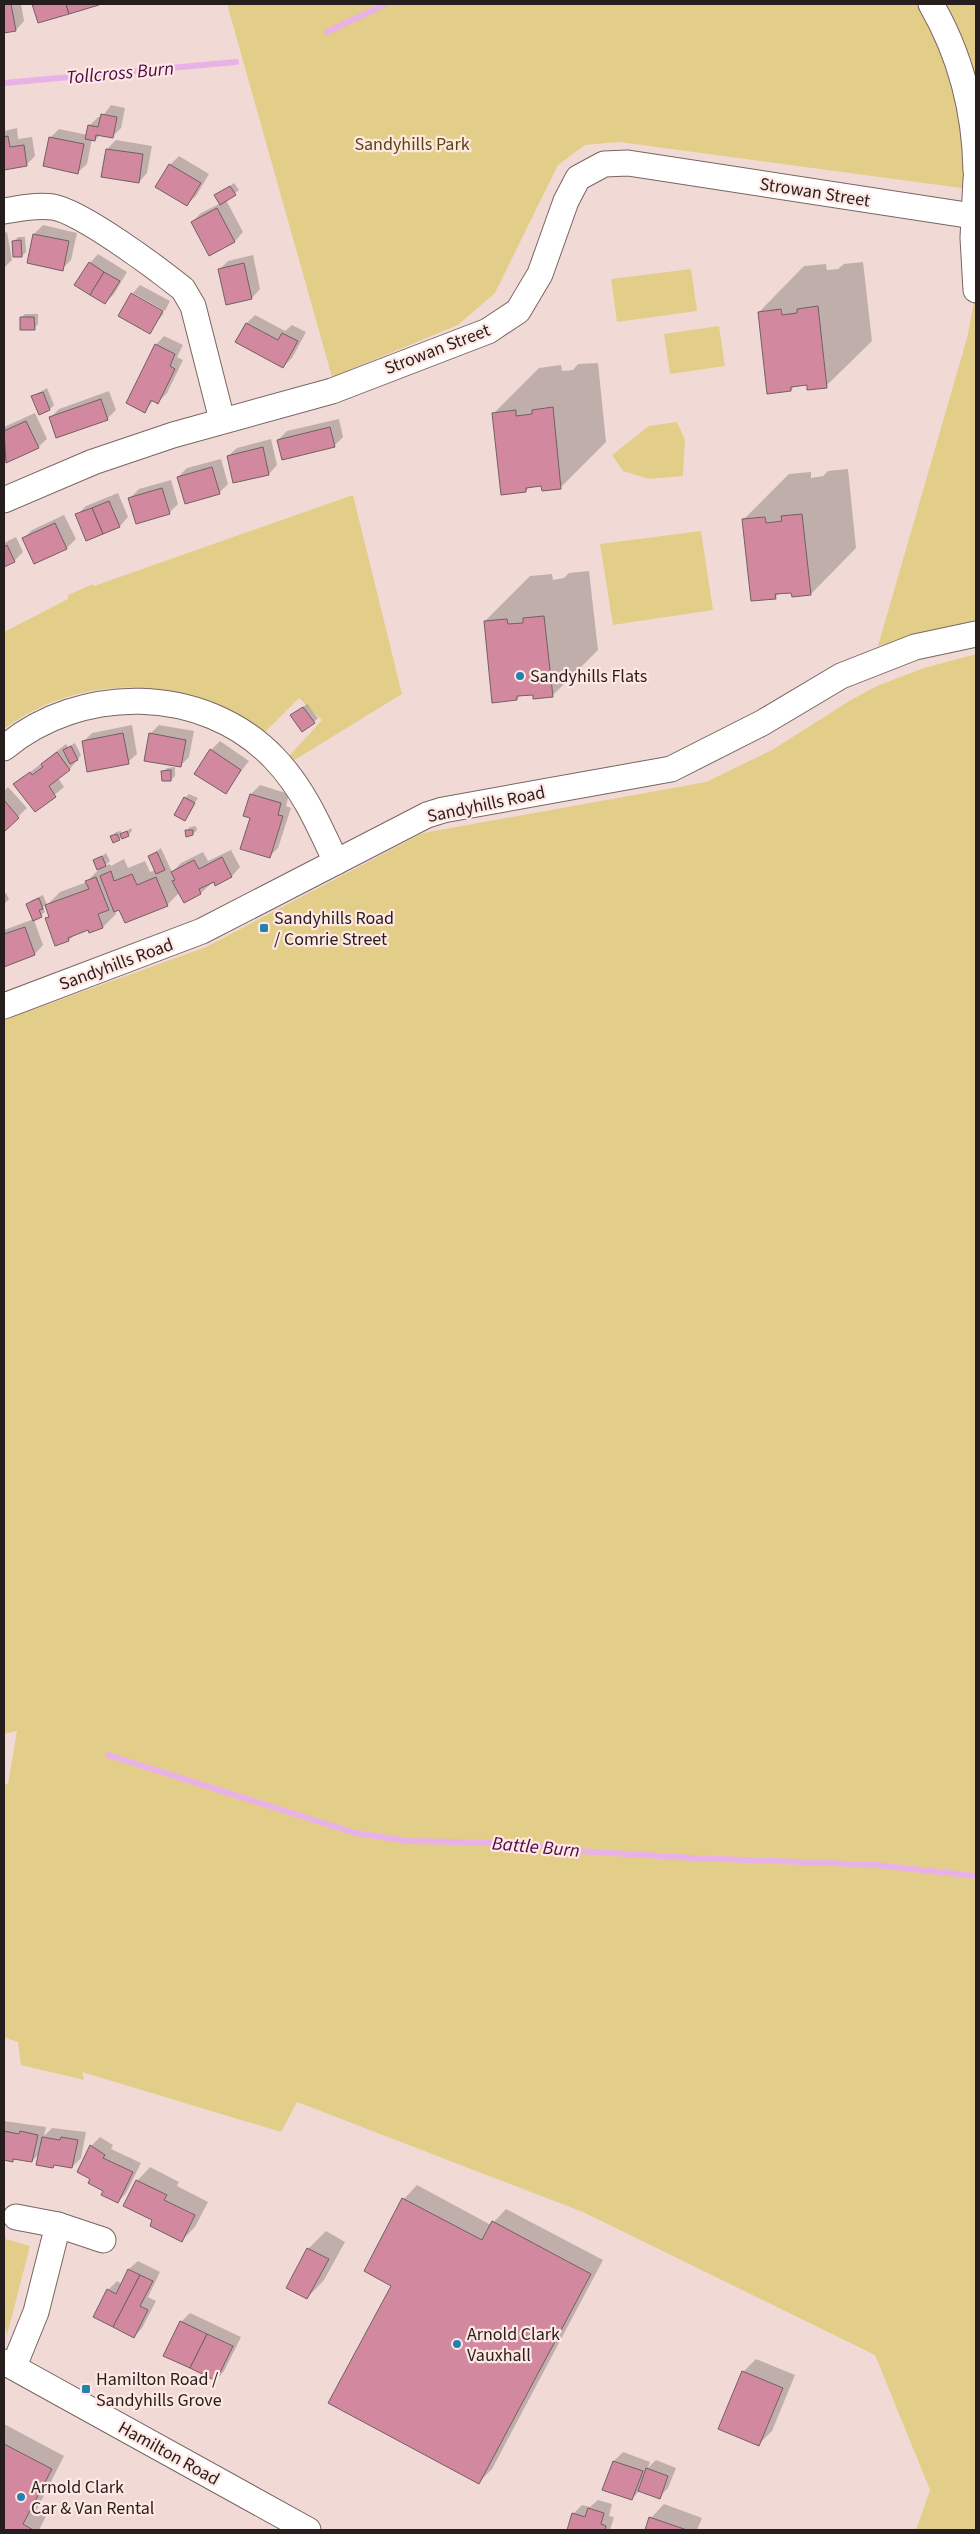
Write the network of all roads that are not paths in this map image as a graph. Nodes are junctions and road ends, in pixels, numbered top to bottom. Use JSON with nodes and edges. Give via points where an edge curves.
{"nodes":[{"id":1,"x":931,"y":4,"type":"edge"},
{"id":2,"x":976,"y":171,"type":"edge"},
{"id":3,"x":976,"y":179,"type":"edge"},
{"id":4,"x":4,"y":211,"type":"edge"},
{"id":5,"x":973,"y":216,"type":"junction"},
{"id":6,"x":976,"y":290,"type":"edge"},
{"id":7,"x":222,"y":420,"type":"junction"},
{"id":8,"x":4,"y":500,"type":"edge"},
{"id":9,"x":976,"y":634,"type":"edge"},
{"id":10,"x":4,"y":748,"type":"edge"},
{"id":11,"x":336,"y":862,"type":"junction"},
{"id":12,"x":4,"y":1006,"type":"edge"},
{"id":13,"x":16,"y":2218,"type":"dead end"},
{"id":14,"x":58,"y":2225,"type":"junction"},
{"id":15,"x":103,"y":2240,"type":"dead end"},
{"id":16,"x":9,"y":2364,"type":"edge"},
{"id":17,"x":308,"y":2530,"type":"edge"}],
"edges":[{"from":1,"to":2,"type":"street","via":[[967,90]]},
{"from":3,"to":5,"type":"street"},
{"from":4,"to":7,"type":"street","via":[[54,207],[75,214],[183,289],[193,306]]},
{"from":5,"to":6,"type":"street"},
{"from":5,"to":7,"type":"street","name":"Strowan Street","via":[[628,163],[604,164],[578,178],[566,200],[540,274],[518,311],[488,331],[332,391]]},
{"from":7,"to":8,"type":"street","name":"Strowan Street","via":[[93,462]]},
{"from":9,"to":11,"type":"street","name":"Sandyhills Road","via":[[915,647],[841,676],[762,723],[671,770],[442,810]]},
{"from":10,"to":11,"type":"street","via":[[50,718],[93,704],[147,701],[203,713],[248,736],[283,768],[307,802]]},
{"from":11,"to":12,"type":"street","name":"Sandyhills Road","via":[[202,931]]},
{"from":13,"to":14,"type":"street"},
{"from":14,"to":15,"type":"street"},
{"from":14,"to":16,"type":"street","via":[[36,2312]]},
{"from":16,"to":17,"type":"street","name":"Hamilton Road"}]}
